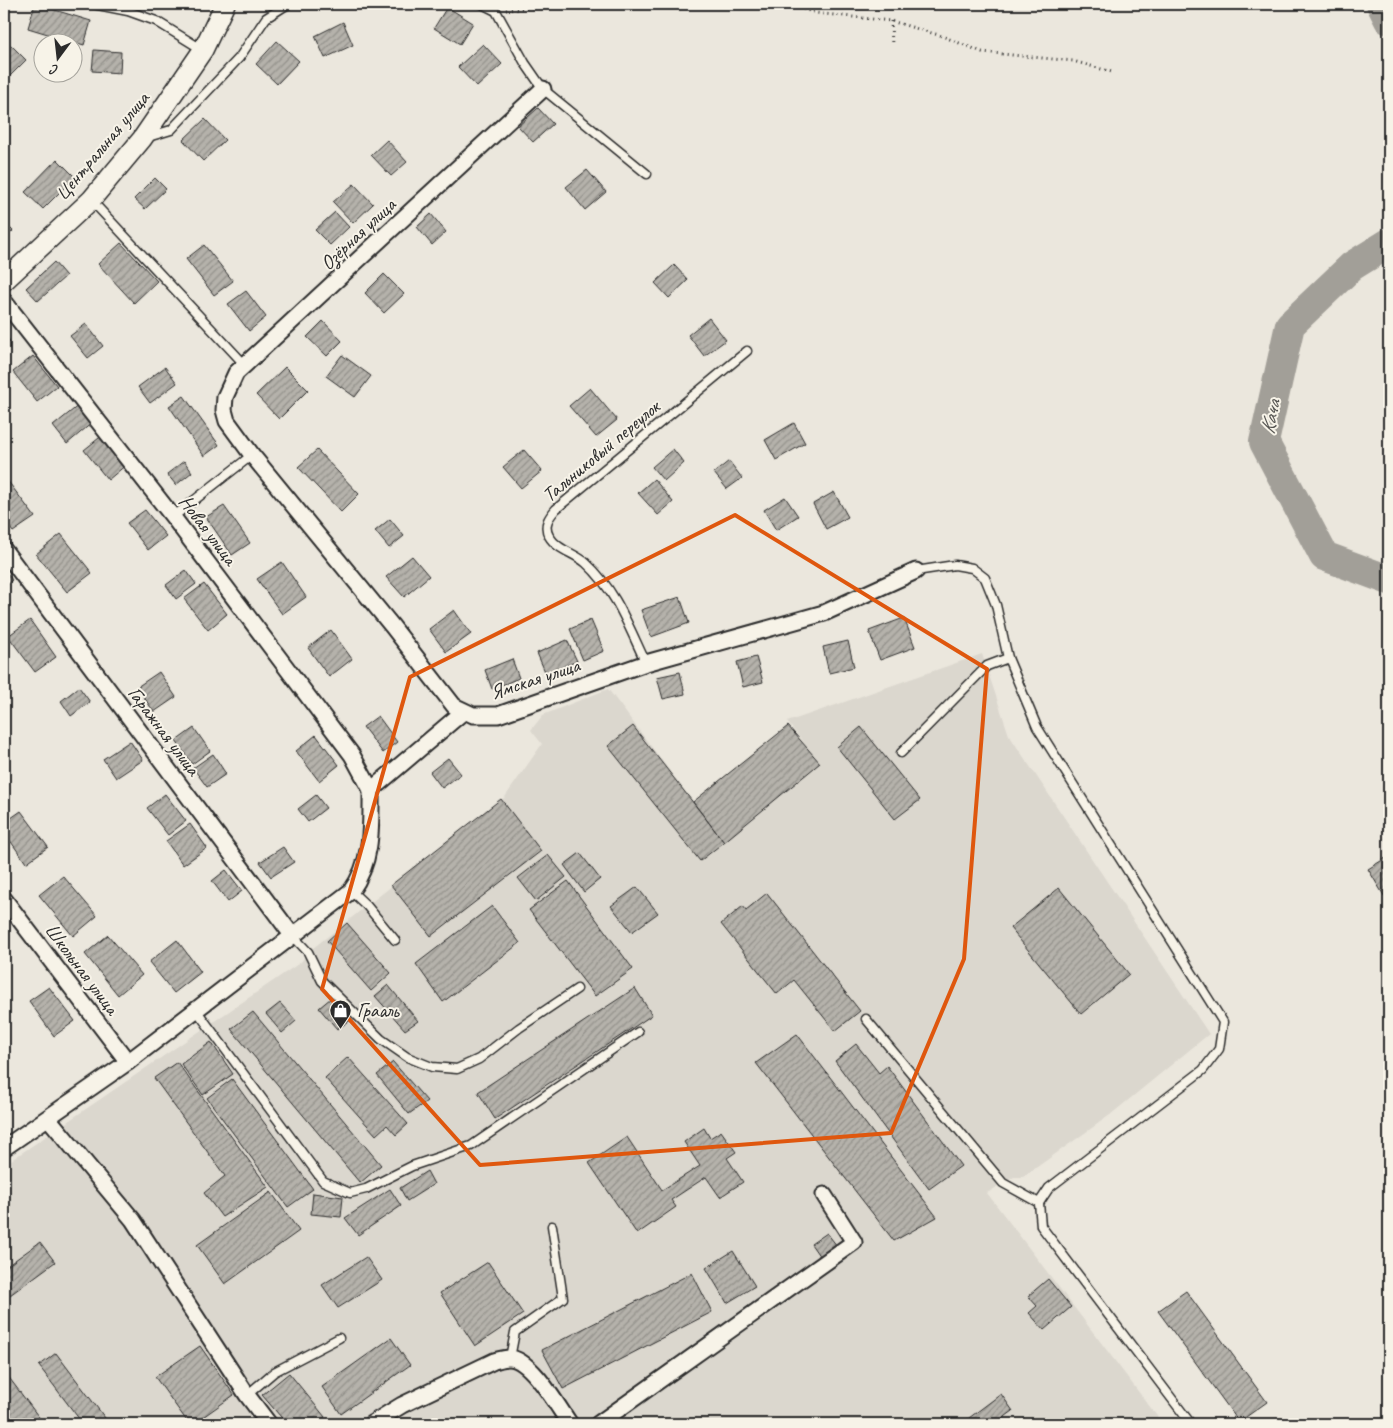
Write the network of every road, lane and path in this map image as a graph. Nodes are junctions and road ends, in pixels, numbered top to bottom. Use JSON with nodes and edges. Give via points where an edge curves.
{"nodes":[{"id":1,"x":93,"y":4,"type":"edge"},
{"id":2,"x":225,"y":4,"type":"edge"},
{"id":3,"x":288,"y":4,"type":"edge"},
{"id":4,"x":482,"y":4,"type":"edge"},
{"id":5,"x":571,"y":4,"type":"edge"},
{"id":6,"x":789,"y":4,"type":"edge"},
{"id":7,"x":496,"y":11,"type":"junction"},
{"id":8,"x":891,"y":21,"type":"junction"},
{"id":9,"x":892,"y":46,"type":"dead end"},
{"id":10,"x":204,"y":50,"type":"junction"},
{"id":11,"x":1112,"y":72,"type":"dead end"},
{"id":12,"x":543,"y":89,"type":"junction"},
{"id":13,"x":142,"y":139,"type":"junction"},
{"id":14,"x":647,"y":174,"type":"dead end"},
{"id":15,"x":91,"y":200,"type":"junction"},
{"id":16,"x":4,"y":281,"type":"edge"},
{"id":17,"x":4,"y":301,"type":"edge"},
{"id":18,"x":747,"y":351,"type":"dead end"},
{"id":19,"x":246,"y":366,"type":"junction"},
{"id":20,"x":252,"y":455,"type":"junction"},
{"id":21,"x":173,"y":516,"type":"junction"},
{"id":22,"x":4,"y":550,"type":"edge"},
{"id":23,"x":916,"y":571,"type":"joint"},
{"id":24,"x":1008,"y":658,"type":"junction"},
{"id":25,"x":646,"y":663,"type":"junction"},
{"id":26,"x":463,"y":712,"type":"junction"},
{"id":27,"x":901,"y":753,"type":"dead end"},
{"id":28,"x":371,"y":790,"type":"junction"},
{"id":29,"x":351,"y":891,"type":"junction"},
{"id":30,"x":4,"y":899,"type":"edge"},
{"id":31,"x":292,"y":935,"type":"junction"},
{"id":32,"x":395,"y":940,"type":"dead end"},
{"id":33,"x":577,"y":989,"type":"dead end"},
{"id":34,"x":197,"y":1011,"type":"junction"},
{"id":35,"x":866,"y":1019,"type":"dead end"},
{"id":36,"x":638,"y":1032,"type":"dead end"},
{"id":37,"x":128,"y":1062,"type":"junction"},
{"id":38,"x":49,"y":1119,"type":"junction"},
{"id":39,"x":4,"y":1148,"type":"edge"},
{"id":40,"x":824,"y":1195,"type":"dead end"},
{"id":41,"x":1039,"y":1203,"type":"junction"},
{"id":42,"x":552,"y":1226,"type":"dead end"},
{"id":43,"x":339,"y":1338,"type":"dead end"},
{"id":44,"x":510,"y":1358,"type":"junction"},
{"id":45,"x":247,"y":1394,"type":"junction"},
{"id":46,"x":269,"y":1424,"type":"edge"},
{"id":47,"x":370,"y":1424,"type":"edge"},
{"id":48,"x":570,"y":1424,"type":"edge"},
{"id":49,"x":598,"y":1424,"type":"edge"},
{"id":50,"x":1191,"y":1424,"type":"edge"}],
"edges":[{"from":1,"to":10,"type":"lane","via":[[156,21]]},
{"from":2,"to":10,"type":"street","name":"Центральная улица"},
{"from":3,"to":13,"type":"lane","via":[[266,18],[239,58],[171,130]]},
{"from":4,"to":7,"type":"lane"},
{"from":5,"to":7,"type":"path"},
{"from":6,"to":8,"type":"path","via":[[815,13]]},
{"from":7,"to":12,"type":"lane","via":[[524,63]]},
{"from":8,"to":9,"type":"path"},
{"from":8,"to":11,"type":"path","via":[[982,52],[1073,61]]},
{"from":10,"to":13,"type":"street","name":"Центральная улица"},
{"from":12,"to":14,"type":"lane"},
{"from":12,"to":19,"type":"street","name":"Озёрная улица"},
{"from":13,"to":15,"type":"street","name":"Центральная улица"},
{"from":15,"to":16,"type":"street","name":"Центральная улица"},
{"from":15,"to":19,"type":"lane"},
{"from":17,"to":21,"type":"street","name":"Новая улица"},
{"from":18,"to":25,"type":"lane","name":"Тальниковый переулок","via":[[548,518],[549,536],[586,563],[613,594]]},
{"from":19,"to":20,"type":"street","name":"Озёрная улица","via":[[236,373],[225,397],[224,410],[227,421]]},
{"from":20,"to":21,"type":"lane"},
{"from":20,"to":26,"type":"street","via":[[454,706]]},
{"from":21,"to":28,"type":"street","name":"Новая улица","via":[[352,756]]},
{"from":22,"to":31,"type":"street","name":"Гаражная улица"},
{"from":23,"to":24,"type":"lane","via":[[955,565],[972,568],[985,578],[996,605]]},
{"from":23,"to":25,"type":"street","name":"Ямская улица","via":[[824,613]]},
{"from":24,"to":27,"type":"lane","via":[[987,666]]},
{"from":24,"to":41,"type":"lane","via":[[1037,727],[1223,1022],[1219,1049],[1203,1070],[1049,1188]]},
{"from":25,"to":26,"type":"street","name":"Ямская улица","via":[[498,715]]},
{"from":26,"to":28,"type":"street"},
{"from":28,"to":29,"type":"street","via":[[368,858],[365,870]]},
{"from":29,"to":31,"type":"street"},
{"from":29,"to":32,"type":"lane"},
{"from":30,"to":37,"type":"street","name":"Школьная улица"},
{"from":31,"to":33,"type":"lane","via":[[308,952],[322,982],[381,1039],[407,1057],[432,1067],[456,1069],[480,1059]]},
{"from":31,"to":34,"type":"street"},
{"from":34,"to":36,"type":"lane","via":[[323,1181],[350,1193],[366,1189],[412,1166],[471,1146]]},
{"from":34,"to":37,"type":"street"},
{"from":35,"to":41,"type":"lane","via":[[1003,1183]]},
{"from":37,"to":38,"type":"street"},
{"from":38,"to":39,"type":"street"},
{"from":38,"to":45,"type":"street","via":[[133,1220]]},
{"from":40,"to":49,"type":"street","via":[[854,1242]]},
{"from":41,"to":50,"type":"lane","via":[[1041,1226]]},
{"from":42,"to":44,"type":"lane","via":[[563,1298],[515,1332]]},
{"from":43,"to":45,"type":"lane","via":[[274,1372]]},
{"from":44,"to":47,"type":"street","via":[[494,1362],[419,1397]]},
{"from":44,"to":48,"type":"street","via":[[524,1363],[533,1372]]},
{"from":45,"to":46,"type":"street"}]}
